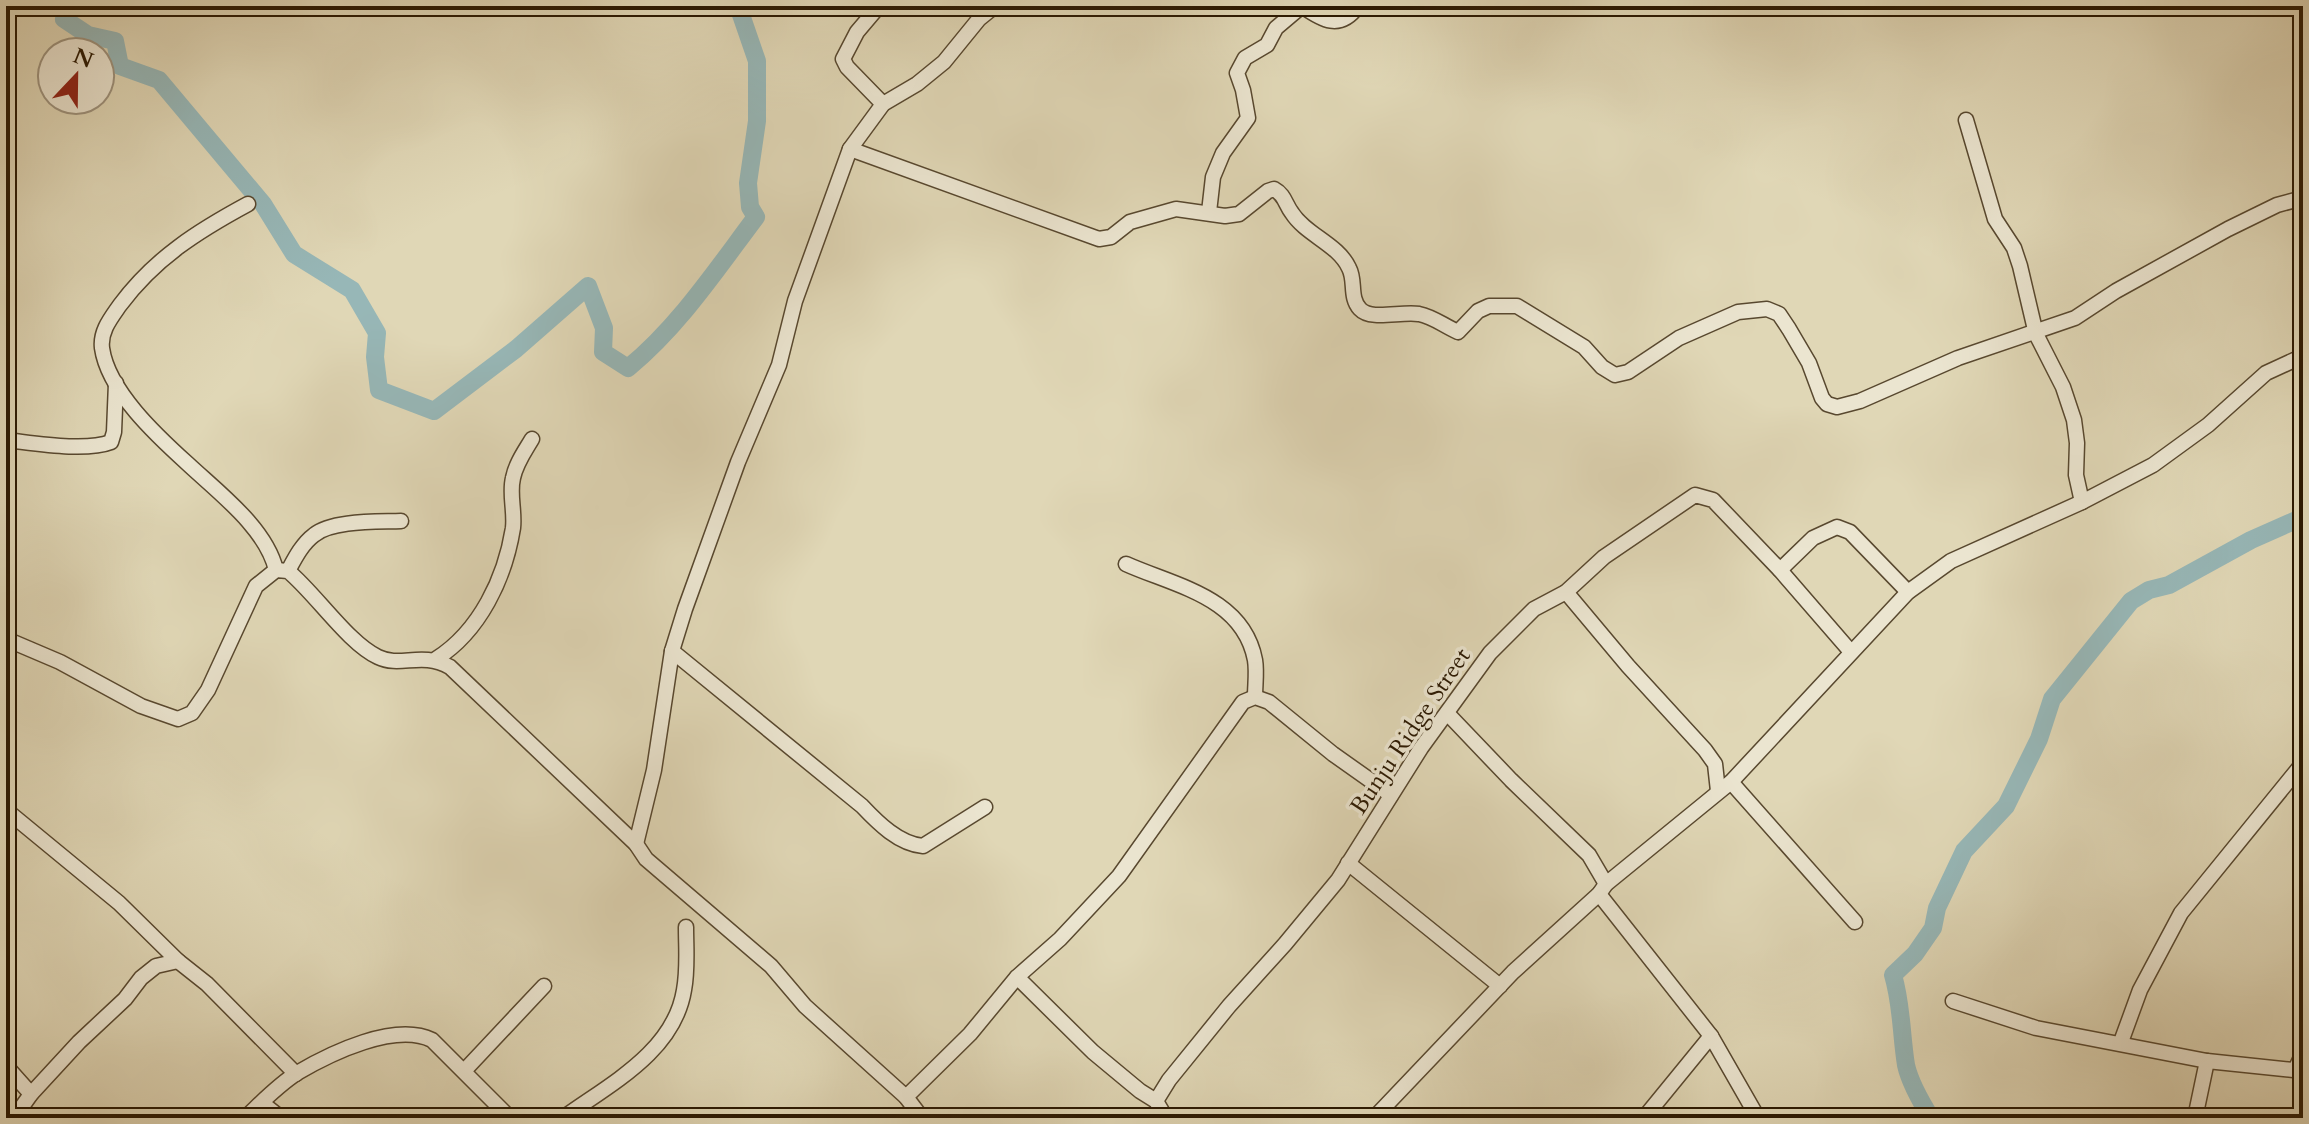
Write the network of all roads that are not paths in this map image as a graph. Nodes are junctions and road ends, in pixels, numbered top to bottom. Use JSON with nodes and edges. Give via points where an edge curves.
{"nodes":[{"id":1,"x":879,"y":6,"type":"edge"},
{"id":2,"x":995,"y":6,"type":"edge"},
{"id":3,"x":1302,"y":6,"type":"edge"},
{"id":4,"x":1358,"y":6,"type":"edge"},
{"id":5,"x":883,"y":104,"type":"junction"},
{"id":6,"x":1966,"y":120,"type":"dead end"},
{"id":7,"x":850,"y":149,"type":"junction"},
{"id":8,"x":2303,"y":198,"type":"edge"},
{"id":9,"x":248,"y":204,"type":"dead end"},
{"id":10,"x":1209,"y":212,"type":"junction"},
{"id":11,"x":2036,"y":334,"type":"junction"},
{"id":12,"x":2303,"y":356,"type":"edge"},
{"id":13,"x":116,"y":383,"type":"junction"},
{"id":14,"x":532,"y":439,"type":"dead end"},
{"id":15,"x":6,"y":440,"type":"edge"},
{"id":16,"x":2082,"y":502,"type":"junction"},
{"id":17,"x":401,"y":521,"type":"dead end"},
{"id":18,"x":1126,"y":564,"type":"dead end"},
{"id":19,"x":282,"y":570,"type":"junction"},
{"id":20,"x":1780,"y":570,"type":"junction"},
{"id":21,"x":1566,"y":592,"type":"junction"},
{"id":22,"x":1908,"y":592,"type":"junction"},
{"id":23,"x":6,"y":639,"type":"edge"},
{"id":24,"x":672,"y":651,"type":"junction"},
{"id":25,"x":1851,"y":652,"type":"junction"},
{"id":26,"x":436,"y":659,"type":"junction"},
{"id":27,"x":1255,"y":697,"type":"junction"},
{"id":28,"x":1447,"y":713,"type":"junction"},
{"id":29,"x":2303,"y":763,"type":"edge"},
{"id":30,"x":1725,"y":786,"type":"junction"},
{"id":31,"x":1391,"y":795,"type":"junction"},
{"id":32,"x":985,"y":807,"type":"dead end"},
{"id":33,"x":10,"y":820,"type":"edge"},
{"id":34,"x":636,"y":844,"type":"junction"},
{"id":35,"x":1348,"y":863,"type":"junction"},
{"id":36,"x":1602,"y":889,"type":"junction"},
{"id":37,"x":1855,"y":922,"type":"dead end"},
{"id":38,"x":686,"y":927,"type":"dead end"},
{"id":39,"x":178,"y":961,"type":"junction"},
{"id":40,"x":1017,"y":977,"type":"junction"},
{"id":41,"x":544,"y":986,"type":"dead end"},
{"id":42,"x":1500,"y":986,"type":"junction"},
{"id":43,"x":1953,"y":1001,"type":"dead end"},
{"id":44,"x":1711,"y":1036,"type":"junction"},
{"id":45,"x":2121,"y":1042,"type":"junction"},
{"id":46,"x":2303,"y":1053,"type":"edge"},
{"id":47,"x":2207,"y":1061,"type":"junction"},
{"id":48,"x":6,"y":1066,"type":"edge"},
{"id":49,"x":465,"y":1070,"type":"junction"},
{"id":50,"x":2299,"y":1070,"type":"edge"},
{"id":51,"x":296,"y":1074,"type":"junction"},
{"id":52,"x":31,"y":1094,"type":"junction"},
{"id":53,"x":906,"y":1097,"type":"junction"},
{"id":54,"x":1156,"y":1101,"type":"junction"},
{"id":55,"x":262,"y":1103,"type":"junction"},
{"id":56,"x":14,"y":1118,"type":"edge"},
{"id":57,"x":245,"y":1118,"type":"edge"},
{"id":58,"x":281,"y":1118,"type":"edge"},
{"id":59,"x":510,"y":1118,"type":"edge"},
{"id":60,"x":563,"y":1118,"type":"edge"},
{"id":61,"x":922,"y":1118,"type":"edge"},
{"id":62,"x":1166,"y":1118,"type":"edge"},
{"id":63,"x":1374,"y":1118,"type":"edge"},
{"id":64,"x":1644,"y":1118,"type":"edge"},
{"id":65,"x":1758,"y":1118,"type":"edge"},
{"id":66,"x":2195,"y":1118,"type":"edge"}],
"edges":[{"from":1,"to":5,"type":"street","via":[[843,59]]},
{"from":2,"to":5,"type":"street","via":[[944,62]]},
{"from":3,"to":4,"type":"street","via":[[1330,21],[1351,16]]},
{"from":3,"to":10,"type":"street","via":[[1276,28],[1267,45],[1245,58],[1237,73],[1248,118],[1213,177]]},
{"from":5,"to":7,"type":"street"},
{"from":6,"to":11,"type":"street","via":[[1995,219],[2020,266]]},
{"from":7,"to":10,"type":"street","via":[[1099,239],[1111,237],[1130,222],[1176,209]]},
{"from":7,"to":24,"type":"street","via":[[795,301],[779,365],[728,488]]},
{"from":8,"to":11,"type":"street","via":[[2228,229],[2075,318]]},
{"from":9,"to":13,"type":"street","via":[[166,254],[117,309],[101,345]]},
{"from":10,"to":11,"type":"street","via":[[1239,214],[1274,189],[1292,214],[1342,257],[1351,270],[1355,301],[1366,313],[1422,315],[1458,332],[1478,311],[1517,306],[1584,347],[1615,375],[1738,312],[1767,309],[1779,314],[1789,329],[1822,398],[1837,407],[1958,358]]},
{"from":11,"to":16,"type":"street","via":[[2074,420]]},
{"from":12,"to":16,"type":"street","via":[[2266,373],[2153,465]]},
{"from":13,"to":15,"type":"street","via":[[111,442],[81,446]]},
{"from":13,"to":19,"type":"street","via":[[144,422],[266,543]]},
{"from":14,"to":26,"type":"street","via":[[512,478],[514,523],[502,573],[475,623]]},
{"from":16,"to":22,"type":"street","via":[[1951,561]]},
{"from":17,"to":19,"type":"street","via":[[325,529]]},
{"from":18,"to":27,"type":"street","via":[[1205,595],[1226,611],[1251,648]]},
{"from":19,"to":23,"type":"street","via":[[256,586],[208,690],[192,713],[178,719]]},
{"from":19,"to":26,"type":"street","via":[[377,657]]},
{"from":20,"to":21,"type":"street","name":"Bunju Ridge Street","via":[[1713,500],[1695,495],[1604,557]]},
{"from":20,"to":22,"type":"street","via":[[1813,538],[1837,527],[1850,532]]},
{"from":20,"to":25,"type":"street","name":"Bunju Ridge Street"},
{"from":21,"to":28,"type":"street","name":"Bunju Ridge Street","via":[[1534,609],[1490,653]]},
{"from":21,"to":30,"type":"street","via":[[1705,750]]},
{"from":22,"to":25,"type":"street"},
{"from":24,"to":32,"type":"street","via":[[903,840],[923,846]]},
{"from":24,"to":34,"type":"street","via":[[654,770]]},
{"from":25,"to":30,"type":"street"},
{"from":26,"to":34,"type":"street"},
{"from":27,"to":31,"type":"street","via":[[1269,702]]},
{"from":27,"to":40,"type":"street","via":[[1243,702],[1119,876]]},
{"from":28,"to":31,"type":"street","name":"Bunju Ridge Street"},
{"from":28,"to":36,"type":"street","via":[[1589,855]]},
{"from":29,"to":45,"type":"street","via":[[2181,913],[2140,990]]},
{"from":30,"to":36,"type":"street"},
{"from":30,"to":37,"type":"street"},
{"from":31,"to":35,"type":"street","name":"Bunju Ridge Street"},
{"from":33,"to":39,"type":"street","via":[[119,903]]},
{"from":34,"to":53,"type":"street","via":[[646,859],[771,966],[805,1006]]},
{"from":35,"to":42,"type":"street"},
{"from":35,"to":54,"type":"street","name":"Bunju Ridge Street"},
{"from":36,"to":42,"type":"street"},
{"from":36,"to":44,"type":"street"},
{"from":38,"to":60,"type":"street","via":[[684,992],[664,1040]]},
{"from":39,"to":51,"type":"street"},
{"from":39,"to":52,"type":"street","via":[[149,971]]},
{"from":40,"to":53,"type":"street","via":[[970,1034]]},
{"from":40,"to":54,"type":"street","via":[[1093,1052]]},
{"from":41,"to":49,"type":"street"},
{"from":42,"to":63,"type":"street"},
{"from":43,"to":45,"type":"street","via":[[2036,1028]]},
{"from":44,"to":64,"type":"street"},
{"from":44,"to":65,"type":"street"},
{"from":45,"to":47,"type":"street"},
{"from":46,"to":50,"type":"street"},
{"from":47,"to":50,"type":"street"},
{"from":47,"to":66,"type":"street"},
{"from":48,"to":52,"type":"street"},
{"from":49,"to":51,"type":"street","via":[[432,1040],[403,1033],[344,1050]]},
{"from":49,"to":59,"type":"street"},
{"from":51,"to":55,"type":"street"},
{"from":52,"to":56,"type":"street"},
{"from":53,"to":61,"type":"street"},
{"from":54,"to":62,"type":"street"},
{"from":55,"to":57,"type":"street"},
{"from":55,"to":58,"type":"street"}]}
